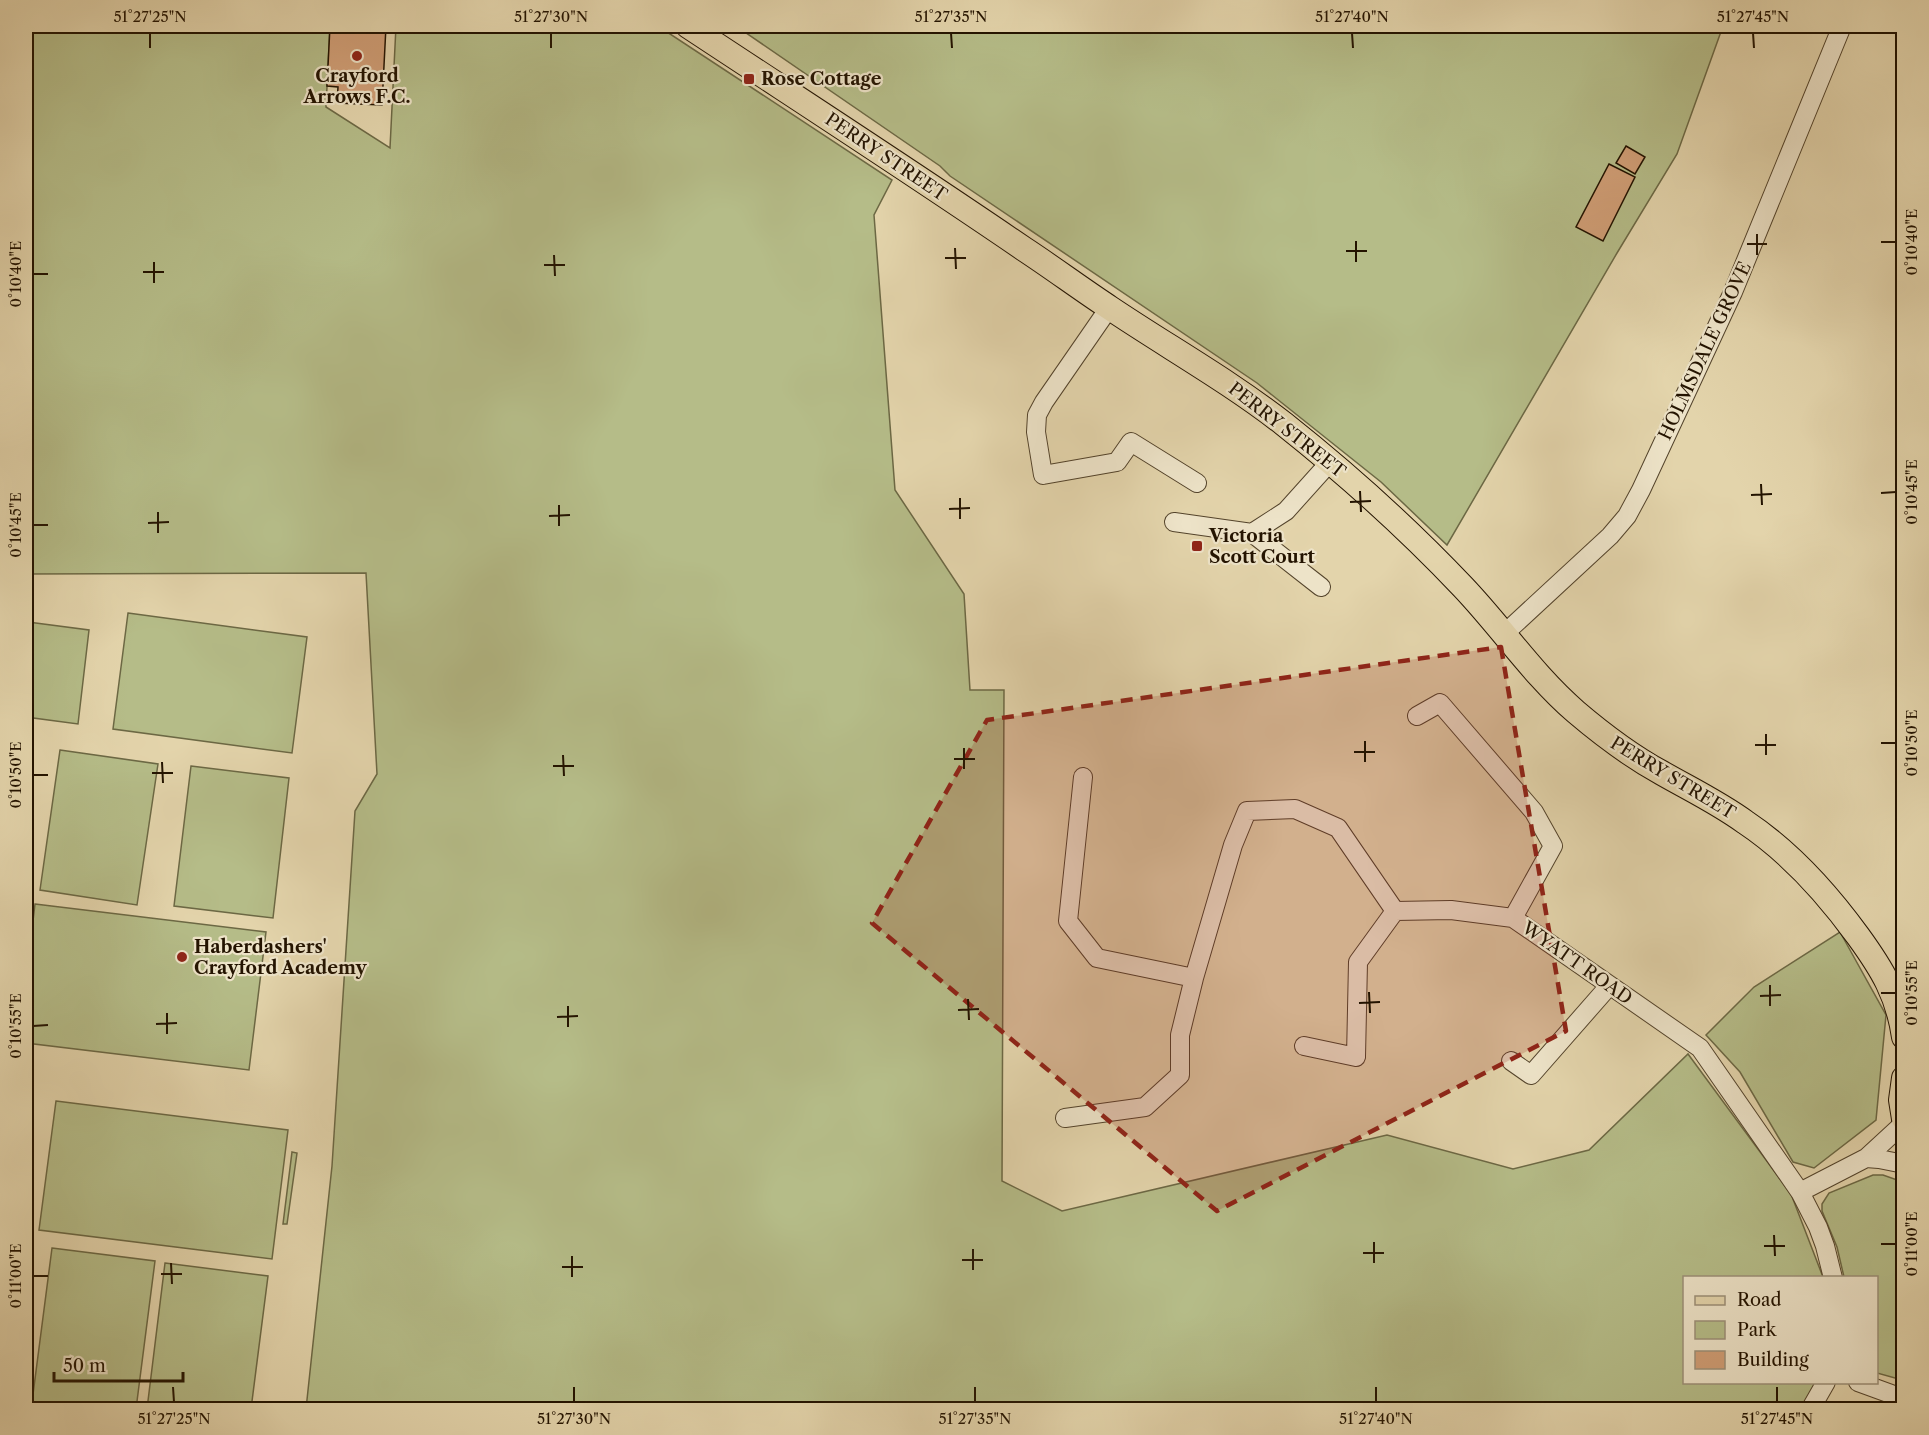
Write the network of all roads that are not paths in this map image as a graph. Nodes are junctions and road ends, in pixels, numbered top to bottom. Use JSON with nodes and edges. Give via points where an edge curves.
{"nodes":[{"id":1,"x":688,"y":26,"type":"edge"},
{"id":2,"x":1842,"y":26,"type":"edge"},
{"id":3,"x":1109,"y":308,"type":"junction"},
{"id":4,"x":1330,"y":462,"type":"junction"},
{"id":5,"x":1197,"y":483,"type":"dead end"},
{"id":6,"x":1174,"y":522,"type":"dead end"},
{"id":7,"x":1252,"y":533,"type":"junction"},
{"id":8,"x":1321,"y":587,"type":"dead end"},
{"id":9,"x":1504,"y":634,"type":"junction"},
{"id":10,"x":1417,"y":716,"type":"dead end"},
{"id":11,"x":1083,"y":777,"type":"dead end"},
{"id":12,"x":1395,"y":910,"type":"junction"},
{"id":13,"x":1513,"y":918,"type":"junction"},
{"id":14,"x":1194,"y":978,"type":"junction"},
{"id":15,"x":1610,"y":986,"type":"junction"},
{"id":16,"x":1898,"y":995,"type":"edge"},
{"id":17,"x":1904,"y":1037,"type":"edge"},
{"id":18,"x":1304,"y":1046,"type":"dead end"},
{"id":19,"x":1511,"y":1061,"type":"dead end"},
{"id":20,"x":1904,"y":1078,"type":"edge"},
{"id":21,"x":1065,"y":1118,"type":"dead end"},
{"id":22,"x":1904,"y":1121,"type":"edge"},
{"id":23,"x":1866,"y":1158,"type":"junction"},
{"id":24,"x":1904,"y":1164,"type":"edge"},
{"id":25,"x":1800,"y":1192,"type":"junction"},
{"id":26,"x":1832,"y":1276,"type":"edge"},
{"id":27,"x":1825,"y":1384,"type":"edge"},
{"id":28,"x":1861,"y":1384,"type":"edge"},
{"id":29,"x":1904,"y":1405,"type":"edge"},
{"id":30,"x":1810,"y":1410,"type":"edge"}],
"edges":[{"from":1,"to":3,"type":"main road","name":"PERRY STREET"},
{"from":2,"to":9,"type":"street","name":"HOLMSDALE GROVE","via":[[1738,282],[1627,516]]},
{"from":3,"to":4,"type":"main road","name":"PERRY STREET","via":[[1227,382]]},
{"from":3,"to":5,"type":"street","via":[[1037,415],[1043,475],[1117,462],[1131,442]]},
{"from":4,"to":7,"type":"street","via":[[1286,511]]},
{"from":4,"to":9,"type":"main road","name":"PERRY STREET","via":[[1423,547]]},
{"from":6,"to":7,"type":"street"},
{"from":7,"to":8,"type":"street"},
{"from":9,"to":16,"type":"main road","name":"PERRY STREET","via":[[1545,683],[1613,742],[1732,813],[1784,852],[1836,905]]},
{"from":10,"to":13,"type":"street","via":[[1440,703],[1534,812],[1553,846]]},
{"from":11,"to":14,"type":"street","via":[[1068,921],[1097,958]]},
{"from":12,"to":13,"type":"street","name":"WYATT ROAD","via":[[1451,910]]},
{"from":12,"to":14,"type":"street","via":[[1338,828],[1295,809],[1247,811],[1233,845]]},
{"from":12,"to":18,"type":"street","via":[[1358,962],[1356,1057]]},
{"from":13,"to":15,"type":"street","name":"WYATT ROAD"},
{"from":14,"to":21,"type":"street","via":[[1180,1035],[1180,1075],[1145,1107]]},
{"from":15,"to":19,"type":"street","via":[[1531,1075]]},
{"from":15,"to":25,"type":"street","name":"WYATT ROAD","via":[[1700,1048]]},
{"from":16,"to":17,"type":"main road","name":"PERRY STREET"},
{"from":20,"to":22,"type":"main road"},
{"from":22,"to":23,"type":"street"},
{"from":23,"to":24,"type":"street"},
{"from":23,"to":25,"type":"street"},
{"from":25,"to":26,"type":"street","name":"WYATT ROAD","via":[[1821,1236]]},
{"from":27,"to":30,"type":"street"},
{"from":28,"to":29,"type":"street","via":[[1891,1394]]}]}
